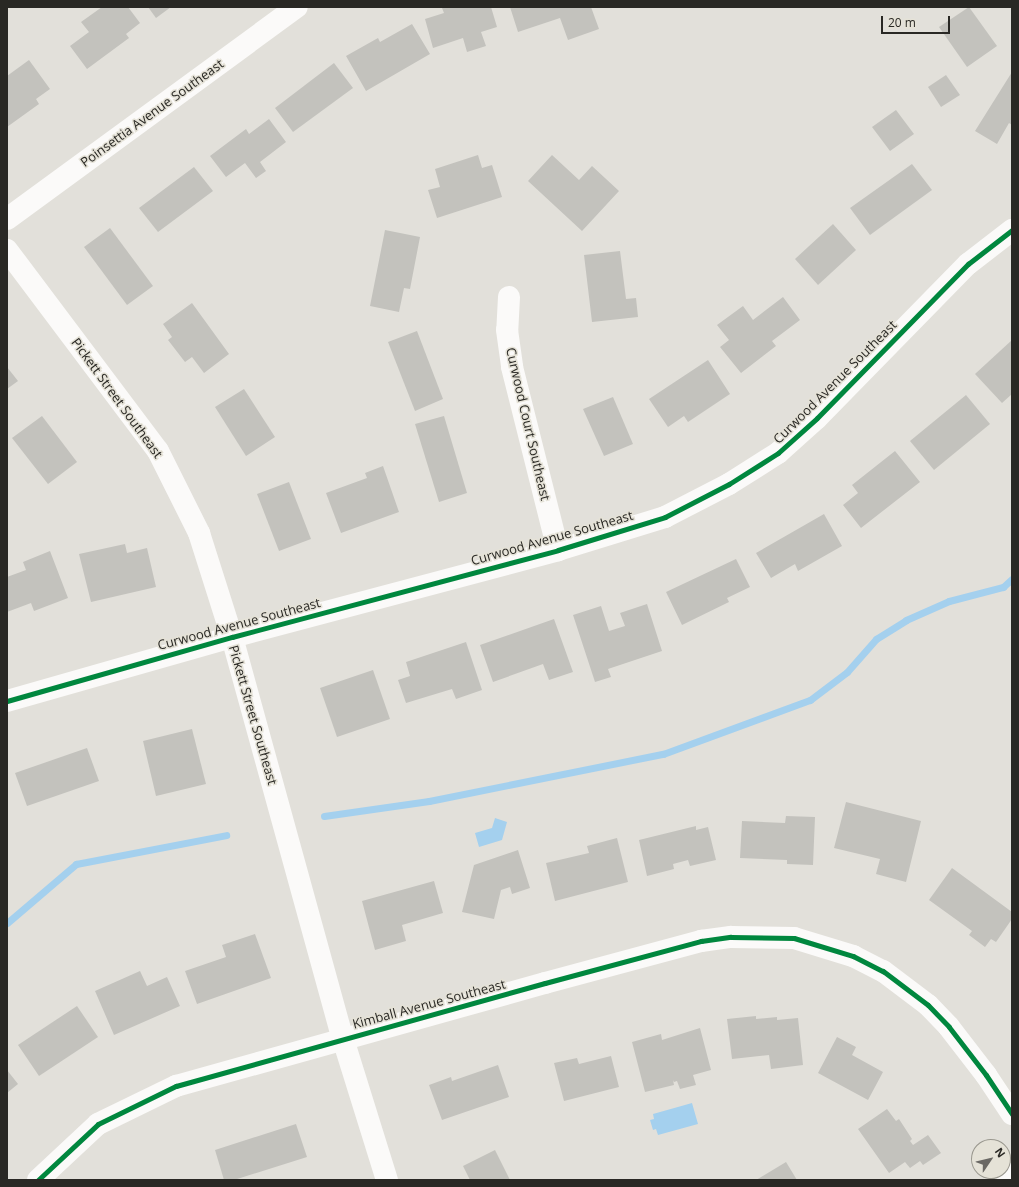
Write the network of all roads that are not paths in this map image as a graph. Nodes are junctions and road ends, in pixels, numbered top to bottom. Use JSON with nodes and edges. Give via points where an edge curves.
{"nodes":[{"id":1,"x":297,"y":7,"type":"edge"},
{"id":2,"x":7,"y":219,"type":"edge"},
{"id":3,"x":1012,"y":230,"type":"edge"},
{"id":4,"x":7,"y":250,"type":"edge"},
{"id":5,"x":508,"y":297,"type":"dead end"},
{"id":6,"x":558,"y":550,"type":"junction"},
{"id":7,"x":232,"y":637,"type":"junction"},
{"id":8,"x":7,"y":701,"type":"edge"},
{"id":9,"x":343,"y":1039,"type":"junction"},
{"id":10,"x":1012,"y":1114,"type":"edge"},
{"id":11,"x":1012,"y":1174,"type":"edge"},
{"id":12,"x":38,"y":1180,"type":"edge"},
{"id":13,"x":387,"y":1180,"type":"edge"},
{"id":14,"x":1003,"y":1180,"type":"edge"}],
"edges":[{"from":1,"to":2,"type":"street","name":"Poinsettia Avenue Southeast"},
{"from":3,"to":6,"type":"street","name":"Curwood Avenue Southeast","via":[[968,264],[817,418],[778,453],[729,484],[665,517]]},
{"from":4,"to":7,"type":"street","name":"Pickett Street Southeast","via":[[158,451],[199,533]]},
{"from":5,"to":6,"type":"street","name":"Curwood Court Southeast","via":[[507,330],[512,367]]},
{"from":6,"to":7,"type":"street","name":"Curwood Avenue Southeast"},
{"from":7,"to":8,"type":"street","name":"Curwood Avenue Southeast"},
{"from":7,"to":9,"type":"street","name":"Pickett Street Southeast"},
{"from":9,"to":10,"type":"street","name":"Kimball Avenue Southeast","via":[[715,939],[794,938],[853,956],[883,971],[928,1005],[954,1033]]},
{"from":9,"to":12,"type":"street","name":"Kimball Avenue Southeast","via":[[176,1086],[98,1124]]},
{"from":9,"to":13,"type":"street","name":"Pickett Street Southeast"},
{"from":11,"to":14,"type":"street"}]}
